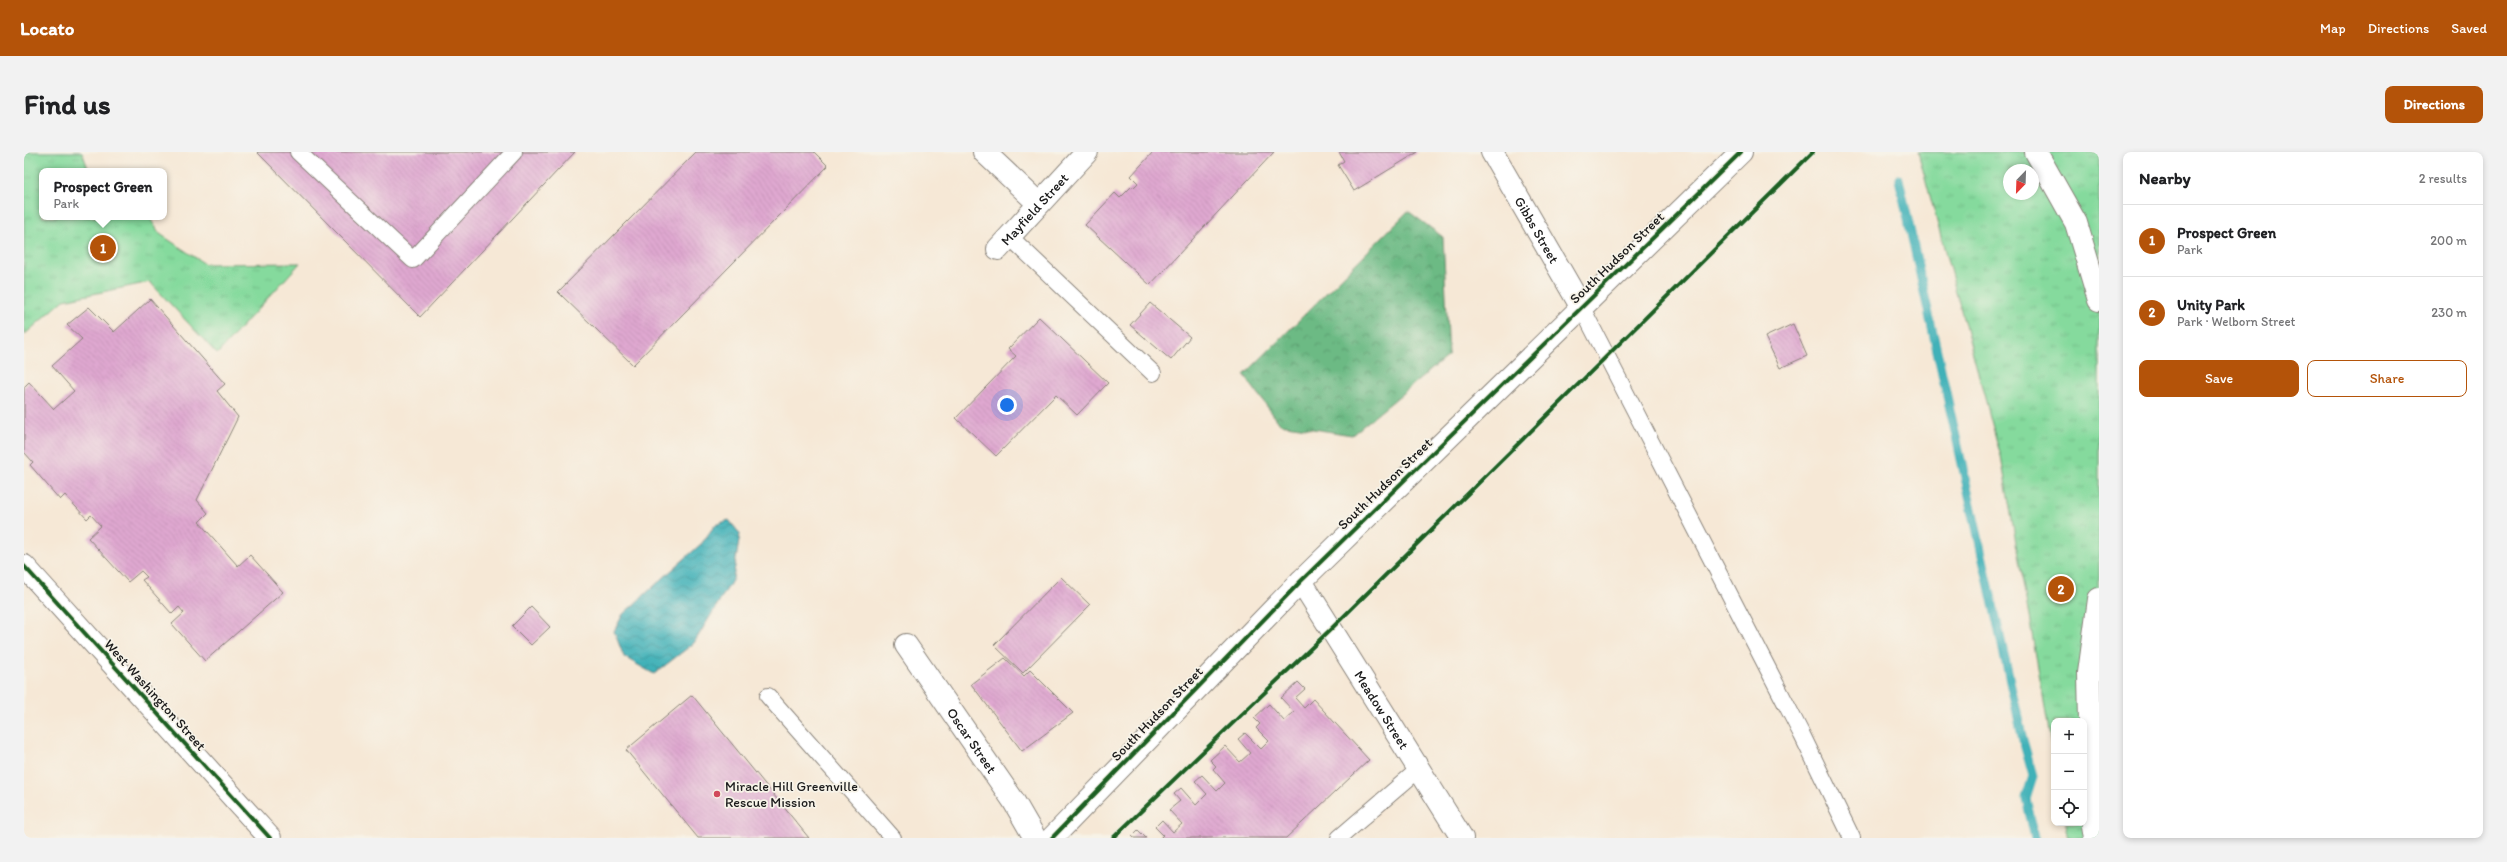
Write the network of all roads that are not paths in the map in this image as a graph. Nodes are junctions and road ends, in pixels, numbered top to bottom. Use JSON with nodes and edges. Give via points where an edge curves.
{"nodes":[{"id":1,"x":298,"y":152,"type":"edge"},
{"id":2,"x":514,"y":152,"type":"edge"},
{"id":3,"x":984,"y":152,"type":"edge"},
{"id":4,"x":1087,"y":152,"type":"edge"},
{"id":5,"x":1492,"y":152,"type":"edge"},
{"id":6,"x":1741,"y":152,"type":"edge"},
{"id":7,"x":2036,"y":152,"type":"edge"},
{"id":8,"x":1038,"y":203,"type":"junction"},
{"id":9,"x":1003,"y":242,"type":"joint"},
{"id":10,"x":2099,"y":300,"type":"edge"},
{"id":11,"x":1582,"y":308,"type":"junction"},
{"id":12,"x":1153,"y":373,"type":"dead end"},
{"id":13,"x":24,"y":566,"type":"edge"},
{"id":14,"x":1301,"y":581,"type":"junction"},
{"id":15,"x":2099,"y":599,"type":"edge"},
{"id":16,"x":906,"y":645,"type":"dead end"},
{"id":17,"x":768,"y":696,"type":"dead end"},
{"id":18,"x":1418,"y":770,"type":"junction"},
{"id":19,"x":270,"y":838,"type":"edge"},
{"id":20,"x":893,"y":838,"type":"edge"},
{"id":21,"x":1035,"y":838,"type":"edge"},
{"id":22,"x":1052,"y":838,"type":"edge"},
{"id":23,"x":1339,"y":838,"type":"edge"},
{"id":24,"x":1462,"y":838,"type":"edge"},
{"id":25,"x":1852,"y":838,"type":"edge"},
{"id":26,"x":2095,"y":838,"type":"edge"}],
"edges":[{"from":1,"to":2,"type":"lane","via":[[413,260]]},
{"from":3,"to":8,"type":"street"},
{"from":4,"to":8,"type":"street","name":"Mayfield Street"},
{"from":5,"to":11,"type":"street","name":"Gibbs Street"},
{"from":6,"to":11,"type":"street","name":"South Hudson Street"},
{"from":7,"to":10,"type":"street","via":[[2076,223]]},
{"from":8,"to":9,"type":"street","name":"Mayfield Street"},
{"from":9,"to":12,"type":"lane"},
{"from":11,"to":14,"type":"street","name":"South Hudson Street"},
{"from":11,"to":25,"type":"lane","via":[[1802,735]]},
{"from":13,"to":19,"type":"street","name":"West Washington Street"},
{"from":14,"to":18,"type":"street","name":"Meadow Street"},
{"from":14,"to":22,"type":"street","name":"South Hudson Street"},
{"from":15,"to":26,"type":"street","via":[[2089,673],[2092,819]]},
{"from":16,"to":21,"type":"street","name":"Oscar Street","via":[[997,776]]},
{"from":17,"to":20,"type":"lane"},
{"from":18,"to":23,"type":"lane"},
{"from":18,"to":24,"type":"street","name":"Meadow Street"}]}
